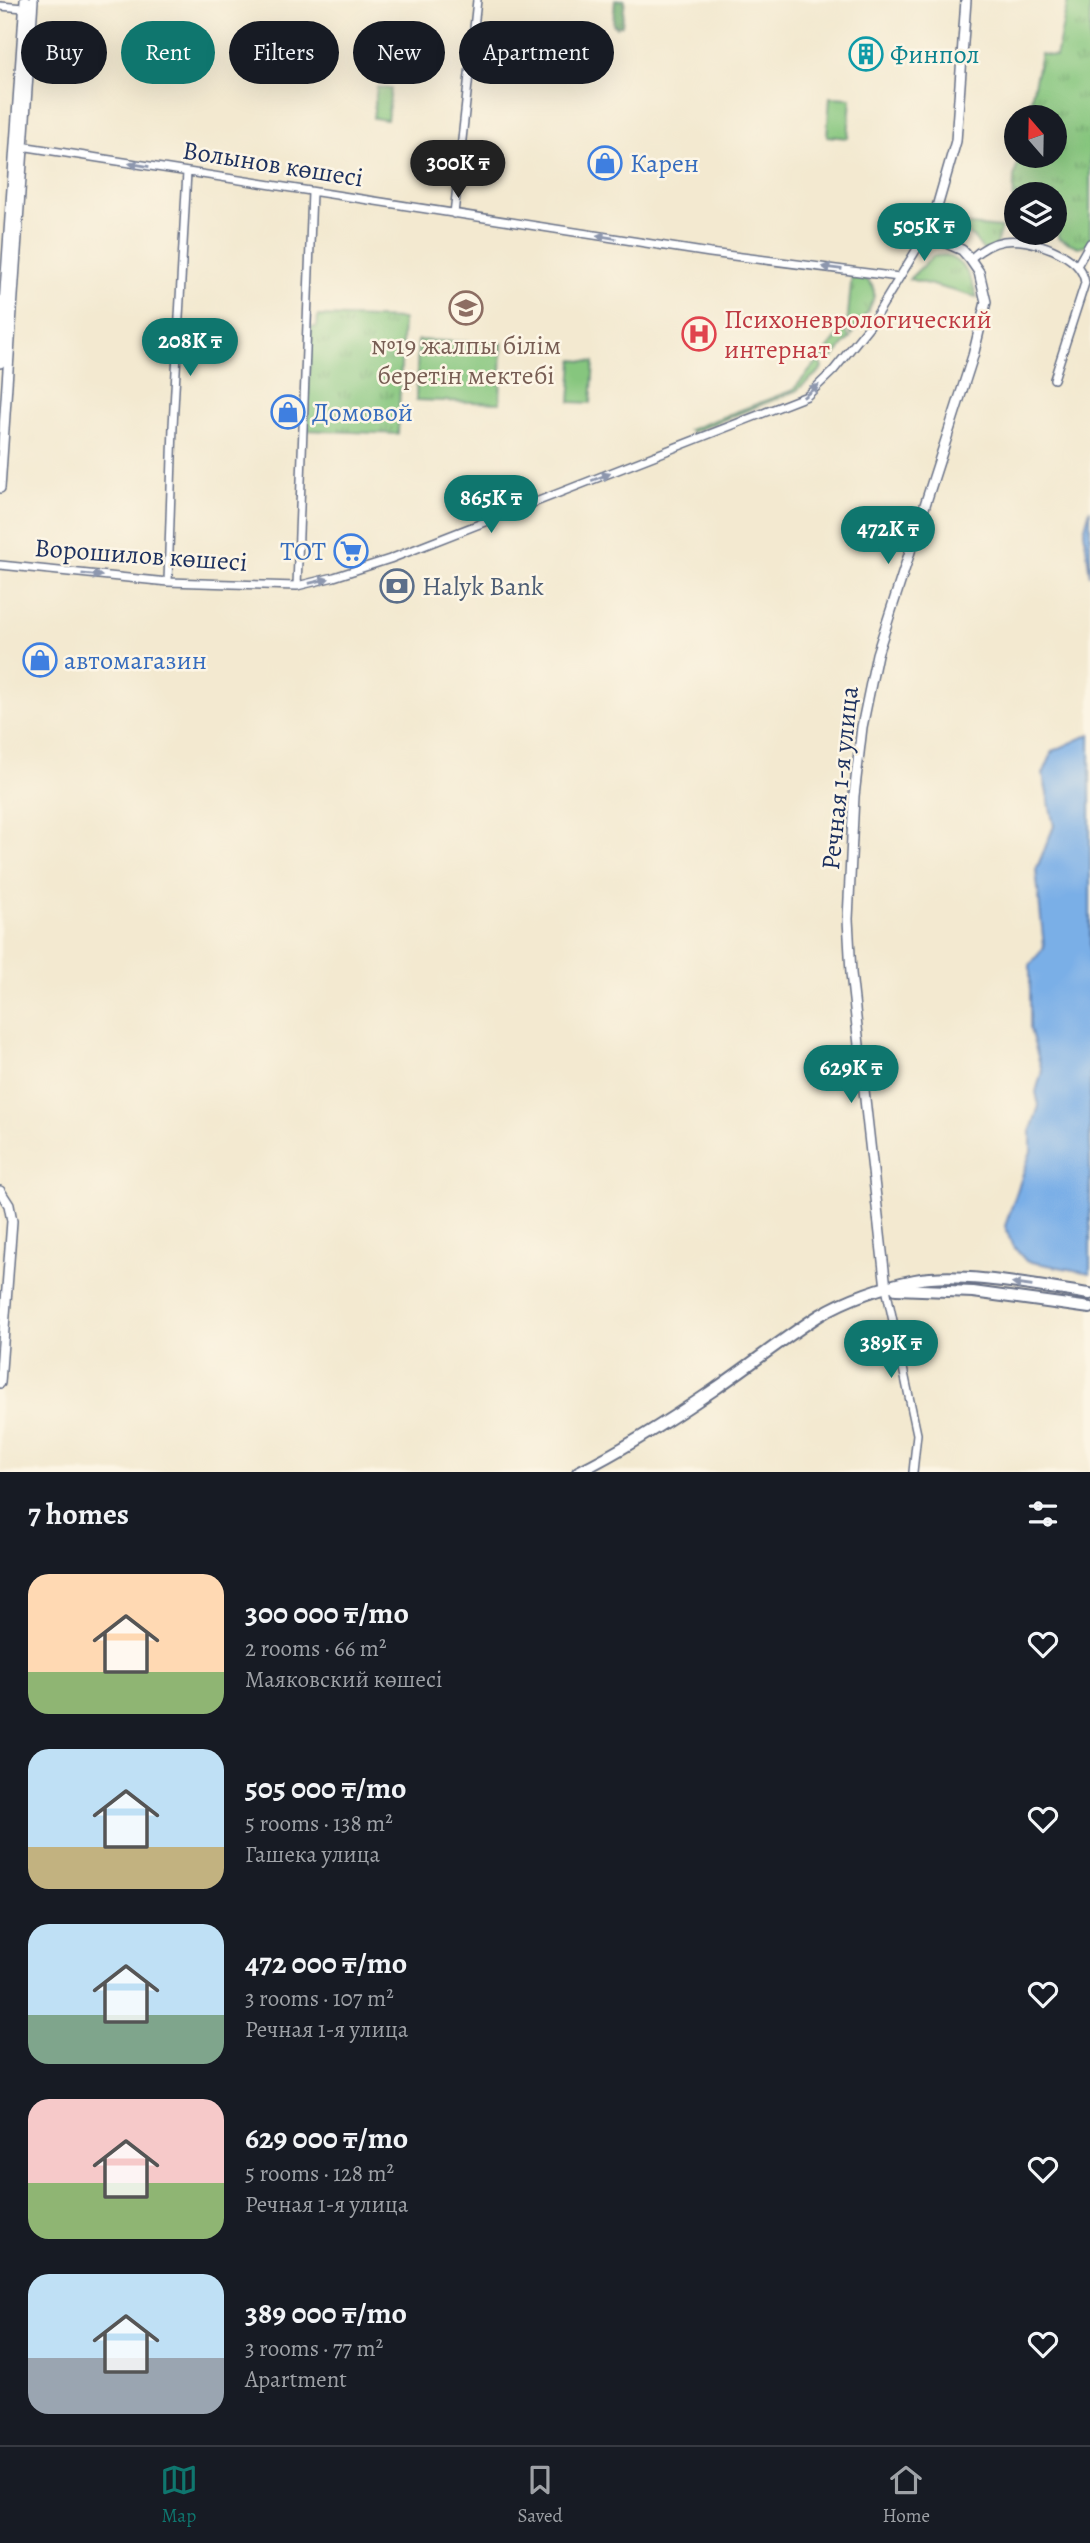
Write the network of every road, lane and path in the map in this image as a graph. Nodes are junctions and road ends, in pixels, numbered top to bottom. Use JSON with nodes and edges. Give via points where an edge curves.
{"nodes":[{"id":1,"x":33,"y":0,"type":"edge"},
{"id":2,"x":477,"y":0,"type":"edge"},
{"id":3,"x":966,"y":0,"type":"edge"},
{"id":4,"x":24,"y":4,"type":"edge"},
{"id":5,"x":0,"y":6,"type":"edge"},
{"id":6,"x":19,"y":146,"type":"junction"},
{"id":7,"x":187,"y":172,"type":"junction"},
{"id":8,"x":312,"y":192,"type":"junction"},
{"id":9,"x":454,"y":214,"type":"junction"},
{"id":10,"x":926,"y":234,"type":"junction"},
{"id":11,"x":1090,"y":243,"type":"edge"},
{"id":12,"x":970,"y":259,"type":"junction"},
{"id":13,"x":1078,"y":264,"type":"junction"},
{"id":14,"x":899,"y":277,"type":"junction"},
{"id":15,"x":0,"y":363,"type":"edge"},
{"id":16,"x":1054,"y":379,"type":"dead end"},
{"id":17,"x":0,"y":488,"type":"edge"},
{"id":18,"x":0,"y":565,"type":"edge"},
{"id":19,"x":168,"y":582,"type":"junction"},
{"id":20,"x":297,"y":586,"type":"junction"},
{"id":21,"x":0,"y":1191,"type":"edge"},
{"id":22,"x":886,"y":1288,"type":"junction"},
{"id":23,"x":1090,"y":1294,"type":"edge"},
{"id":24,"x":1090,"y":1308,"type":"edge"},
{"id":25,"x":0,"y":1383,"type":"edge"},
{"id":26,"x":578,"y":1472,"type":"edge"},
{"id":27,"x":913,"y":1472,"type":"edge"}],
"edges":[{"from":1,"to":6,"type":"main road"},
{"from":2,"to":9,"type":"street"},
{"from":3,"to":10,"type":"main road","via":[[956,141]]},
{"from":4,"to":5,"type":"street"},
{"from":4,"to":6,"type":"main road"},
{"from":7,"to":6,"type":"street","name":"Волынов көшесі","one_way":true},
{"from":6,"to":15,"type":"main road"},
{"from":6,"to":17,"type":"main road"},
{"from":7,"to":8,"type":"street","name":"Волынов көшесі"},
{"from":7,"to":19,"type":"street"},
{"from":8,"to":9,"type":"street","name":"Волынов көшесі"},
{"from":8,"to":20,"type":"street"},
{"from":14,"to":9,"type":"street","name":"Волынов көшесі","one_way":true},
{"from":10,"to":12,"type":"main road","via":[[962,250]]},
{"from":10,"to":14,"type":"street","name":"Ворошилов көшесі"},
{"from":11,"to":13,"type":"street"},
{"from":12,"to":13,"type":"street","via":[[1005,241],[1044,247]]},
{"from":12,"to":22,"type":"main road","name":"Речная 1-я улица","via":[[984,288],[983,321],[877,654],[854,796],[848,919],[851,973]]},
{"from":13,"to":16,"type":"street","via":[[1085,283]]},
{"from":20,"to":14,"type":"street","name":"Ворошилов көшесі","one_way":true,"via":[[403,554],[807,396],[854,347]]},
{"from":18,"to":19,"type":"street","name":"Ворошилов көшесі","one_way":true},
{"from":19,"to":20,"type":"street","name":"Ворошилов көшесі"},
{"from":21,"to":25,"type":"main road","via":[[12,1221]]},
{"from":23,"to":22,"type":"highway","one_way":true,"via":[[952,1278]]},
{"from":22,"to":24,"type":"highway","via":[[973,1292]]},
{"from":22,"to":26,"type":"highway","via":[[822,1314],[713,1391]]},
{"from":22,"to":27,"type":"street","via":[[917,1434]]}]}
